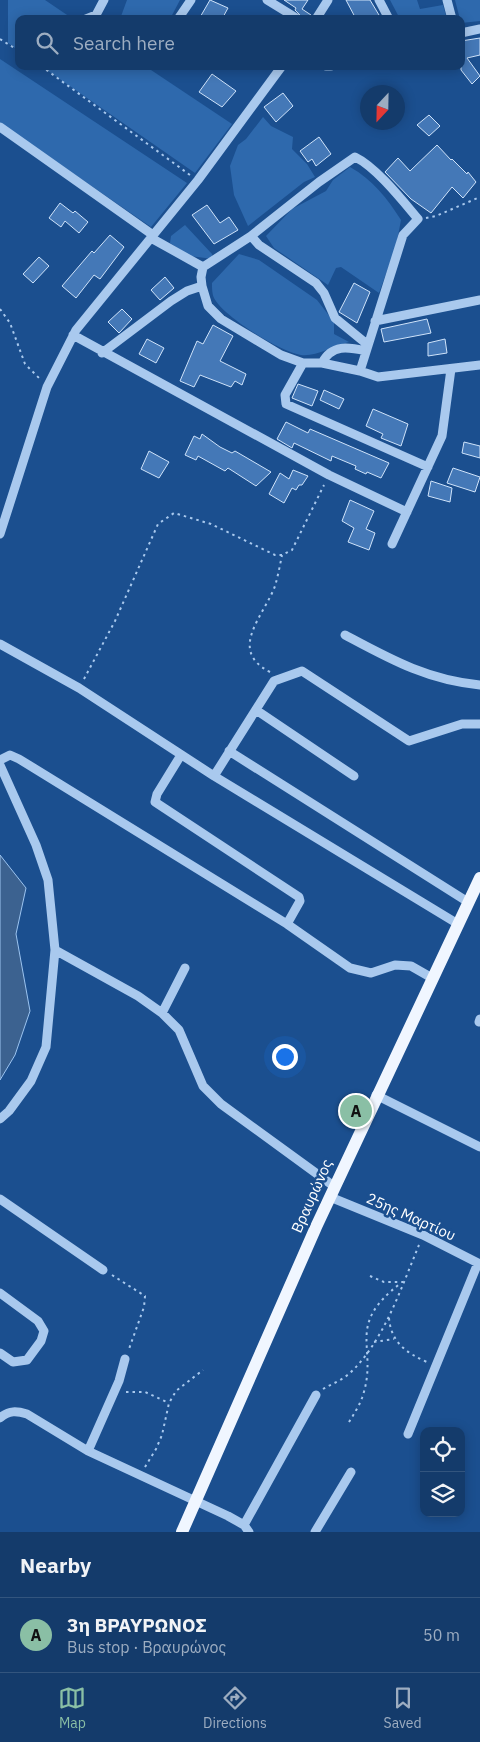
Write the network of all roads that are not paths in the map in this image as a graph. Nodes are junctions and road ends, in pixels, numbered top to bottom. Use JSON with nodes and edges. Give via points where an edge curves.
{"nodes":[{"id":1,"x":104,"y":0,"type":"edge"},
{"id":2,"x":191,"y":0,"type":"edge"},
{"id":3,"x":267,"y":0,"type":"edge"},
{"id":4,"x":328,"y":0,"type":"edge"},
{"id":5,"x":379,"y":0,"type":"edge"},
{"id":6,"x":447,"y":0,"type":"edge"},
{"id":7,"x":96,"y":15,"type":"edge"},
{"id":8,"x":181,"y":15,"type":"edge"},
{"id":9,"x":291,"y":15,"type":"edge"},
{"id":10,"x":319,"y":15,"type":"edge"},
{"id":11,"x":387,"y":15,"type":"edge"},
{"id":12,"x":451,"y":15,"type":"edge"},
{"id":13,"x":480,"y":29,"type":"edge"},
{"id":14,"x":465,"y":33,"type":"edge"},
{"id":15,"x":279,"y":70,"type":"edge"},
{"id":16,"x":0,"y":127,"type":"edge"},
{"id":17,"x":152,"y":236,"type":"junction"},
{"id":18,"x":251,"y":236,"type":"junction"},
{"id":19,"x":203,"y":267,"type":"junction"},
{"id":20,"x":202,"y":286,"type":"junction"},
{"id":21,"x":480,"y":300,"type":"edge"},
{"id":22,"x":374,"y":322,"type":"junction"},
{"id":23,"x":73,"y":335,"type":"junction"},
{"id":24,"x":367,"y":348,"type":"junction"},
{"id":25,"x":102,"y":353,"type":"junction"},
{"id":26,"x":303,"y":363,"type":"junction"},
{"id":27,"x":322,"y":363,"type":"junction"},
{"id":28,"x":480,"y":366,"type":"edge"},
{"id":29,"x":452,"y":369,"type":"junction"},
{"id":30,"x":360,"y":371,"type":"junction"},
{"id":31,"x":428,"y":467,"type":"junction"},
{"id":32,"x":407,"y":512,"type":"junction"},
{"id":33,"x":0,"y":534,"type":"edge"},
{"id":34,"x":392,"y":544,"type":"dead end"},
{"id":35,"x":345,"y":635,"type":"dead end"},
{"id":36,"x":0,"y":644,"type":"edge"},
{"id":37,"x":480,"y":685,"type":"edge"},
{"id":38,"x":256,"y":710,"type":"junction"},
{"id":39,"x":480,"y":724,"type":"edge"},
{"id":40,"x":229,"y":751,"type":"junction"},
{"id":41,"x":180,"y":755,"type":"junction"},
{"id":42,"x":0,"y":760,"type":"edge"},
{"id":43,"x":0,"y":765,"type":"edge"},
{"id":44,"x":214,"y":776,"type":"junction"},
{"id":45,"x":354,"y":776,"type":"dead end"},
{"id":46,"x":479,"y":881,"type":"edge"},
{"id":47,"x":468,"y":902,"type":"junction"},
{"id":48,"x":286,"y":924,"type":"junction"},
{"id":49,"x":458,"y":924,"type":"junction"},
{"id":50,"x":55,"y":950,"type":"junction"},
{"id":51,"x":185,"y":968,"type":"dead end"},
{"id":52,"x":432,"y":978,"type":"junction"},
{"id":53,"x":162,"y":1013,"type":"junction"},
{"id":54,"x":376,"y":1095,"type":"junction"},
{"id":55,"x":0,"y":1119,"type":"edge"},
{"id":56,"x":480,"y":1147,"type":"edge"},
{"id":57,"x":332,"y":1192,"type":"junction"},
{"id":58,"x":0,"y":1200,"type":"edge"},
{"id":59,"x":479,"y":1263,"type":"edge"},
{"id":60,"x":103,"y":1270,"type":"road end"},
{"id":61,"x":0,"y":1293,"type":"edge"},
{"id":62,"x":0,"y":1354,"type":"edge"},
{"id":63,"x":126,"y":1359,"type":"road end"},
{"id":64,"x":316,"y":1395,"type":"road end"},
{"id":65,"x":0,"y":1418,"type":"edge"},
{"id":66,"x":408,"y":1434,"type":"dead end"},
{"id":67,"x":88,"y":1451,"type":"junction"},
{"id":68,"x":351,"y":1472,"type":"dead end"},
{"id":69,"x":197,"y":1502,"type":"junction"},
{"id":70,"x":247,"y":1529,"type":"edge"},
{"id":71,"x":182,"y":1532,"type":"edge"},
{"id":72,"x":315,"y":1532,"type":"edge"}],
"edges":[{"from":1,"to":7,"type":"street"},
{"from":2,"to":8,"type":"street"},
{"from":3,"to":9,"type":"street"},
{"from":4,"to":10,"type":"street"},
{"from":5,"to":11,"type":"street"},
{"from":6,"to":12,"type":"street"},
{"from":13,"to":14,"type":"street"},
{"from":15,"to":17,"type":"street"},
{"from":16,"to":17,"type":"street"},
{"from":17,"to":19,"type":"street"},
{"from":17,"to":23,"type":"street"},
{"from":18,"to":19,"type":"street"},
{"from":18,"to":22,"type":"street","via":[[355,157],[362,161],[418,219],[403,235]]},
{"from":18,"to":24,"type":"street","via":[[316,283],[335,318]]},
{"from":19,"to":20,"type":"street"},
{"from":20,"to":25,"type":"street","via":[[171,301]]},
{"from":20,"to":26,"type":"street","via":[[208,306],[221,319],[281,355]]},
{"from":21,"to":22,"type":"street"},
{"from":22,"to":24,"type":"street"},
{"from":23,"to":25,"type":"street"},
{"from":23,"to":33,"type":"street","via":[[47,387]]},
{"from":24,"to":27,"type":"street","via":[[339,348],[331,351]]},
{"from":24,"to":30,"type":"street"},
{"from":25,"to":32,"type":"street","via":[[329,475]]},
{"from":26,"to":27,"type":"street"},
{"from":26,"to":31,"type":"street","via":[[285,395],[286,404]]},
{"from":27,"to":30,"type":"street"},
{"from":28,"to":29,"type":"street"},
{"from":29,"to":30,"type":"street","via":[[378,377]]},
{"from":29,"to":31,"type":"street","via":[[442,436]]},
{"from":31,"to":32,"type":"street"},
{"from":32,"to":34,"type":"street"},
{"from":35,"to":37,"type":"street","via":[[406,668],[443,680]]},
{"from":36,"to":41,"type":"street","via":[[79,688]]},
{"from":38,"to":39,"type":"street","via":[[274,681],[302,671],[409,741],[462,724]]},
{"from":38,"to":40,"type":"street"},
{"from":38,"to":45,"type":"street"},
{"from":40,"to":44,"type":"street"},
{"from":40,"to":47,"type":"street"},
{"from":41,"to":44,"type":"street"},
{"from":41,"to":48,"type":"street","via":[[155,802],[299,897],[300,901]]},
{"from":42,"to":48,"type":"street","via":[[10,756],[19,758]]},
{"from":43,"to":50,"type":"street","via":[[36,844],[48,880]]},
{"from":44,"to":49,"type":"street"},
{"from":46,"to":47,"type":"main road","name":"Βραυρώνος"},
{"from":47,"to":49,"type":"main road","name":"Βραυρώνος"},
{"from":48,"to":52,"type":"street","via":[[350,968],[371,973],[395,966],[410,966]]},
{"from":49,"to":52,"type":"main road","name":"Βραυρώνος"},
{"from":50,"to":53,"type":"street","name":"25ης Μαρτίου"},
{"from":50,"to":55,"type":"street","via":[[46,1047],[31,1081],[9,1112]]},
{"from":51,"to":53,"type":"street"},
{"from":52,"to":54,"type":"main road","name":"Βραυρώνος"},
{"from":53,"to":57,"type":"street","name":"25ης Μαρτίου","via":[[180,1030],[203,1086],[220,1104]]},
{"from":54,"to":56,"type":"street"},
{"from":54,"to":57,"type":"main road","name":"Βραυρώνος"},
{"from":57,"to":59,"type":"street","name":"25ης Μαρτίου"},
{"from":57,"to":69,"type":"main road","name":"Βραυρώνος"},
{"from":58,"to":60,"type":"street"},
{"from":59,"to":66,"type":"street"},
{"from":61,"to":62,"type":"street","via":[[38,1320],[44,1331],[41,1341],[26,1360],[14,1362]]},
{"from":63,"to":67,"type":"street"},
{"from":64,"to":70,"type":"street"},
{"from":65,"to":67,"type":"street","via":[[8,1412],[28,1414]]},
{"from":67,"to":69,"type":"street"},
{"from":68,"to":72,"type":"street"},
{"from":69,"to":70,"type":"street"},
{"from":69,"to":71,"type":"main road","name":"Βραυρώνος"}]}
